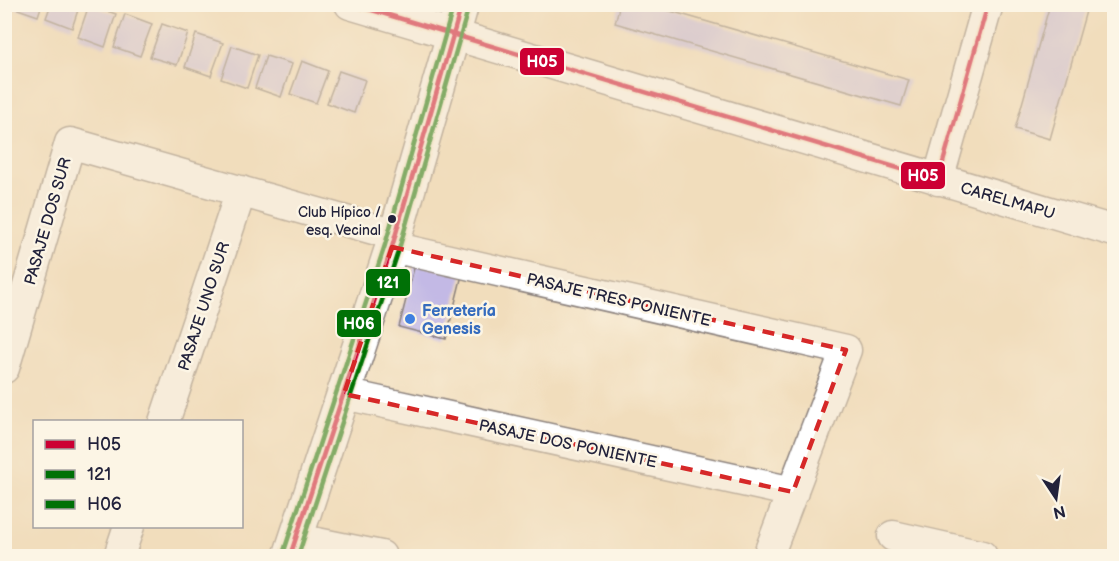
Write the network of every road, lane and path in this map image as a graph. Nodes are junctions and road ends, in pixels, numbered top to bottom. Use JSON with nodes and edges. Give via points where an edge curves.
{"nodes":[{"id":1,"x":350,"y":4,"type":"edge"},
{"id":2,"x":988,"y":4,"type":"edge"},
{"id":3,"x":458,"y":19,"type":"edge"},
{"id":4,"x":70,"y":143,"type":"joint"},
{"id":5,"x":938,"y":180,"type":"junction"},
{"id":6,"x":241,"y":191,"type":"junction"},
{"id":7,"x":1114,"y":231,"type":"edge"},
{"id":8,"x":393,"y":241,"type":"junction"},
{"id":9,"x":4,"y":368,"type":"edge"},
{"id":10,"x":344,"y":394,"type":"junction"},
{"id":11,"x":165,"y":420,"type":"edge"},
{"id":12,"x":792,"y":492,"type":"junction"},
{"id":13,"x":128,"y":528,"type":"edge"},
{"id":14,"x":893,"y":536,"type":"dead end"},
{"id":15,"x":293,"y":548,"type":"edge"},
{"id":16,"x":970,"y":555,"type":"edge"},
{"id":17,"x":119,"y":556,"type":"edge"},
{"id":18,"x":381,"y":556,"type":"edge"},
{"id":19,"x":768,"y":556,"type":"edge"}],
"edges":[{"from":1,"to":3,"type":"street","name":"CARELMAPU"},
{"from":2,"to":5,"type":"street"},
{"from":3,"to":5,"type":"street","name":"CARELMAPU"},
{"from":3,"to":8,"type":"street"},
{"from":4,"to":6,"type":"street","name":"PASAJE TRES PONIENTE"},
{"from":4,"to":9,"type":"street","name":"PASAJE DOS SUR"},
{"from":5,"to":7,"type":"street","name":"CARELMAPU"},
{"from":6,"to":8,"type":"street","name":"PASAJE TRES PONIENTE"},
{"from":6,"to":11,"type":"street","name":"PASAJE UNO SUR"},
{"from":8,"to":10,"type":"street"},
{"from":8,"to":12,"type":"street","name":"PASAJE TRES PONIENTE","via":[[846,350]]},
{"from":10,"to":12,"type":"street","name":"PASAJE DOS PONIENTE"},
{"from":10,"to":15,"type":"street"},
{"from":12,"to":19,"type":"street"},
{"from":13,"to":17,"type":"street"},
{"from":14,"to":16,"type":"street"},
{"from":15,"to":18,"type":"street"}]}
